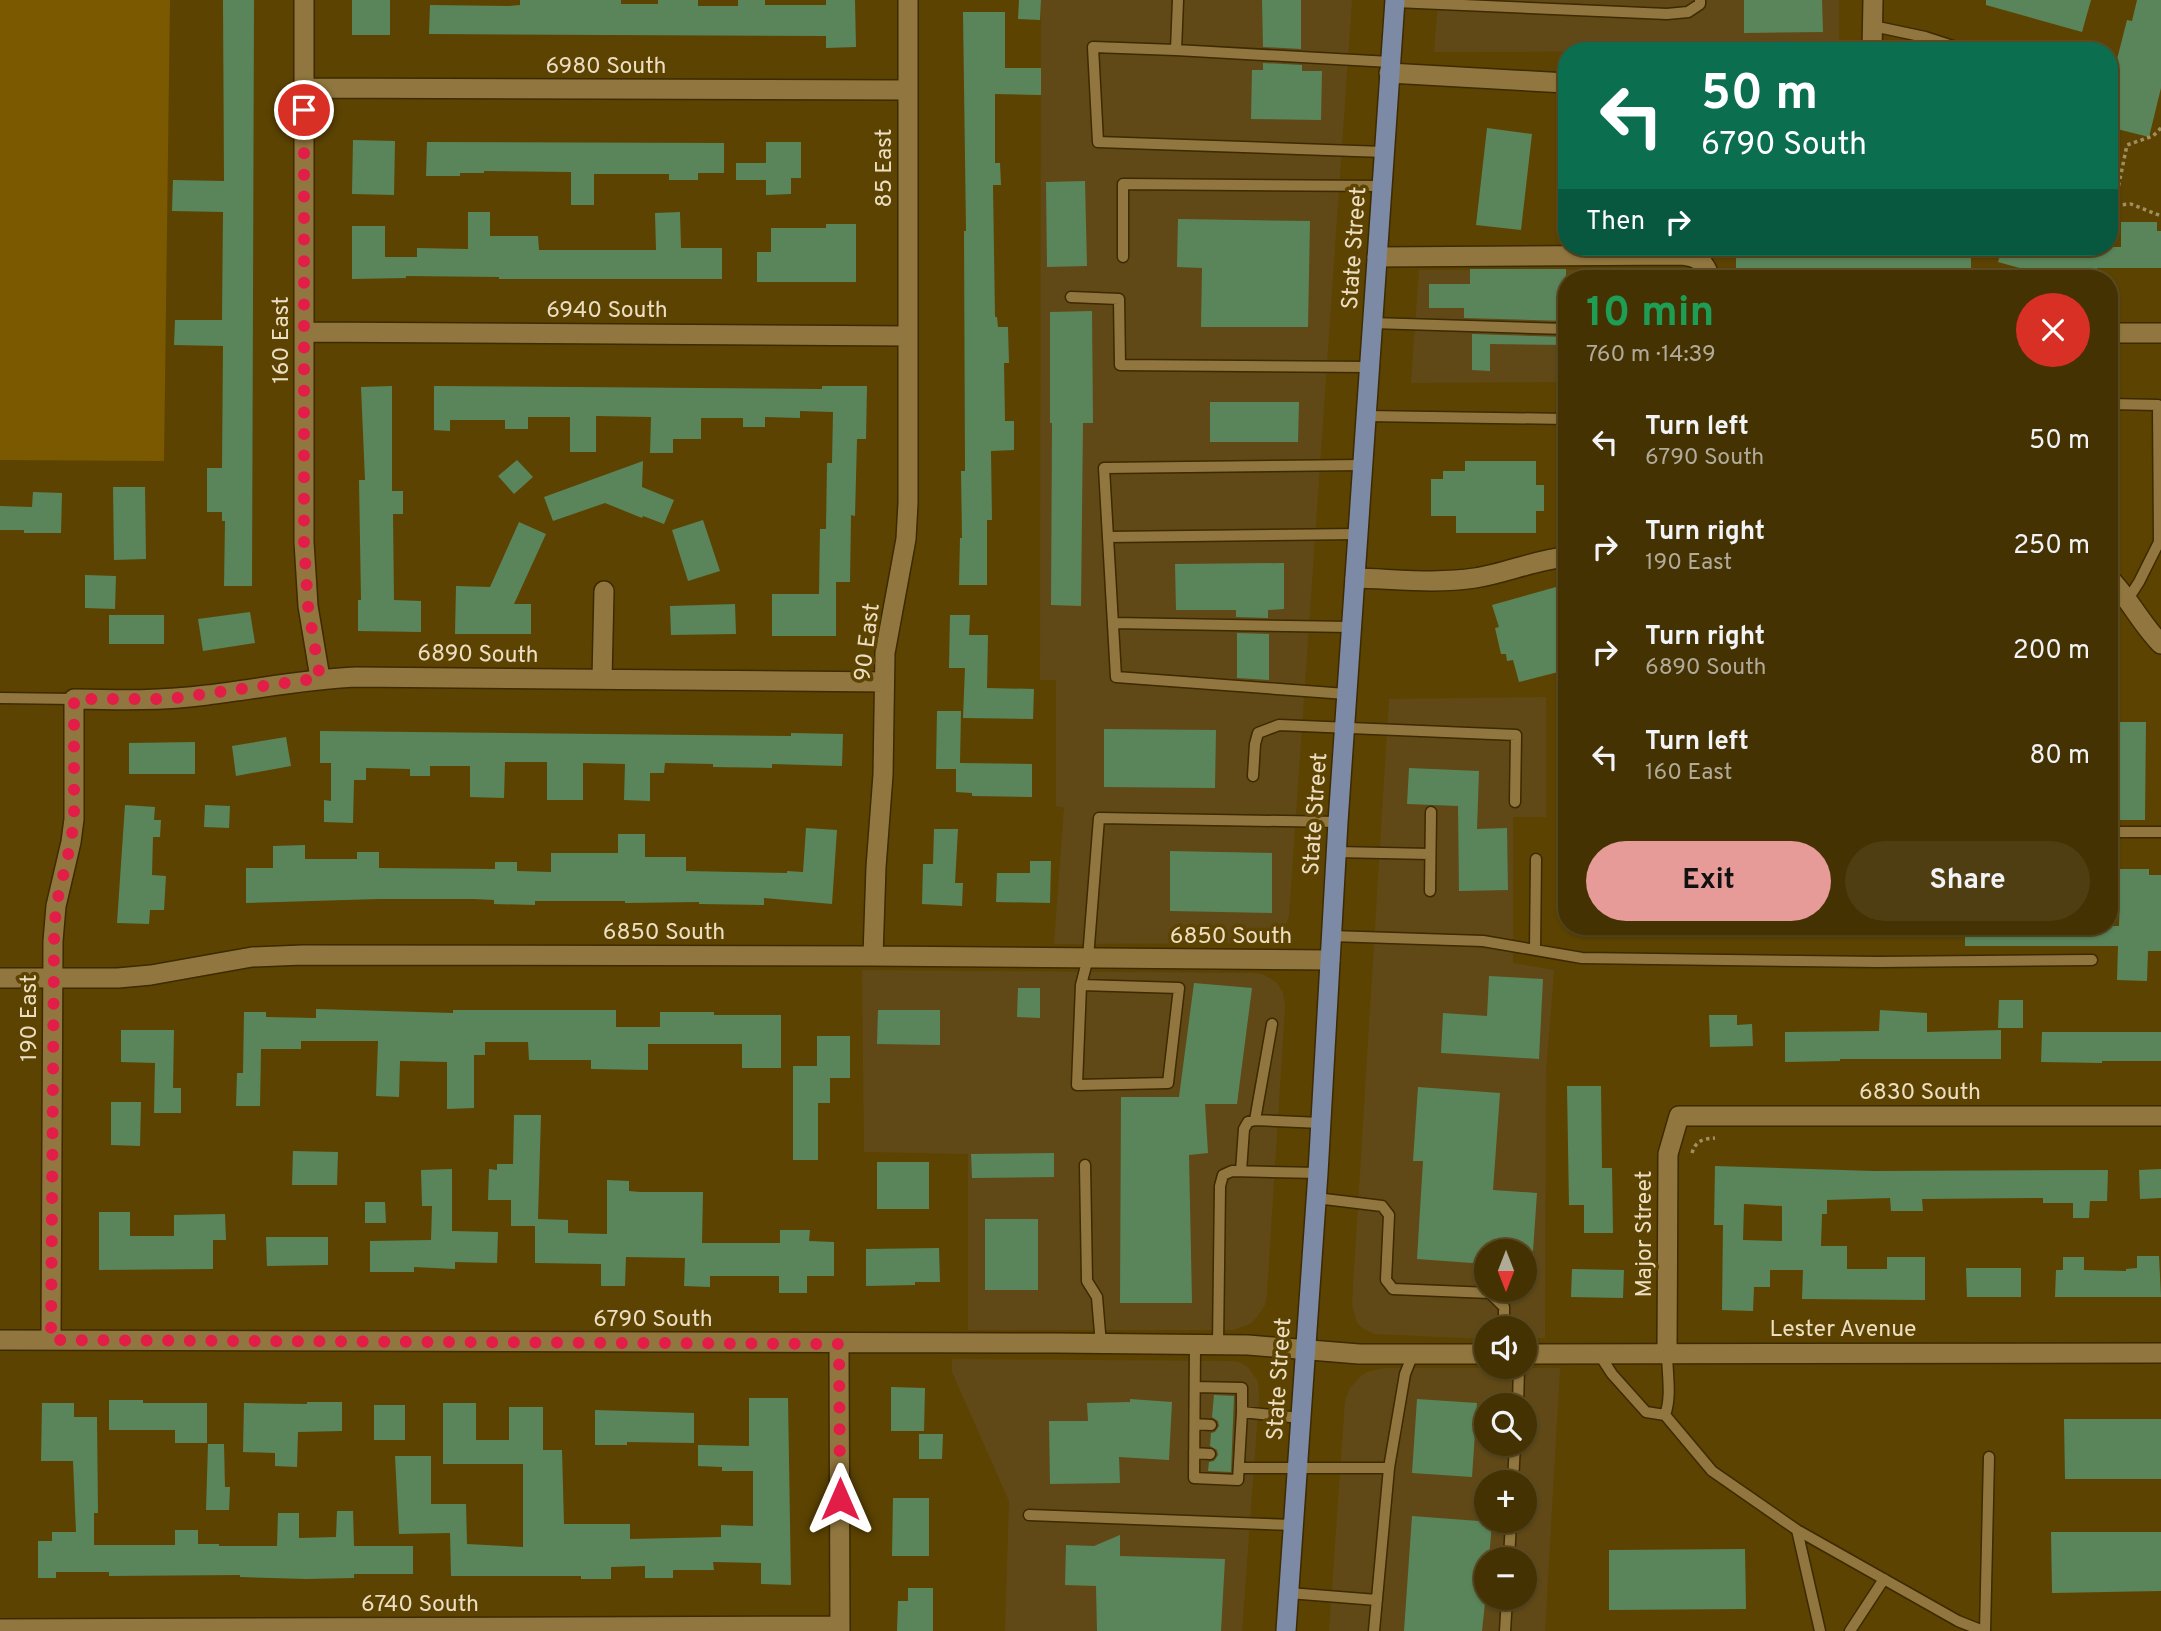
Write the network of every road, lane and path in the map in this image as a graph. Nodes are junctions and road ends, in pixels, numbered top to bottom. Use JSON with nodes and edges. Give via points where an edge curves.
{"nodes":[{"id":1,"x":304,"y":0,"type":"edge"},
{"id":2,"x":908,"y":0,"type":"edge"},
{"id":3,"x":1178,"y":0,"type":"edge"},
{"id":4,"x":1700,"y":0,"type":"edge"},
{"id":5,"x":1873,"y":0,"type":"edge"},
{"id":6,"x":1395,"y":1,"type":"edge"},
{"id":7,"x":1605,"y":5,"type":"edge"},
{"id":8,"x":1873,"y":26,"type":"junction"},
{"id":9,"x":1872,"y":42,"type":"edge"},
{"id":10,"x":1940,"y":42,"type":"edge"},
{"id":11,"x":1176,"y":50,"type":"junction"},
{"id":12,"x":1390,"y":68,"type":"junction"},
{"id":13,"x":1558,"y":82,"type":"edge"},
{"id":14,"x":304,"y":88,"type":"junction"},
{"id":15,"x":908,"y":90,"type":"junction"},
{"id":16,"x":2161,"y":128,"type":"edge"},
{"id":17,"x":1384,"y":152,"type":"junction"},
{"id":18,"x":1382,"y":186,"type":"junction"},
{"id":19,"x":2118,"y":188,"type":"edge"},
{"id":20,"x":2118,"y":205,"type":"edge"},
{"id":21,"x":2161,"y":216,"type":"edge"},
{"id":22,"x":1558,"y":256,"type":"edge"},
{"id":23,"x":1695,"y":256,"type":"edge"},
{"id":24,"x":1123,"y":257,"type":"dead end"},
{"id":25,"x":1377,"y":257,"type":"junction"},
{"id":26,"x":1706,"y":270,"type":"edge"},
{"id":27,"x":1071,"y":297,"type":"dead end"},
{"id":28,"x":1372,"y":323,"type":"junction"},
{"id":29,"x":1558,"y":329,"type":"edge"},
{"id":30,"x":305,"y":332,"type":"junction"},
{"id":31,"x":2118,"y":333,"type":"edge"},
{"id":32,"x":2161,"y":333,"type":"edge"},
{"id":33,"x":908,"y":336,"type":"junction"},
{"id":34,"x":1369,"y":366,"type":"junction"},
{"id":35,"x":2118,"y":404,"type":"edge"},
{"id":36,"x":1366,"y":416,"type":"junction"},
{"id":37,"x":1558,"y":419,"type":"edge"},
{"id":38,"x":1362,"y":465,"type":"junction"},
{"id":39,"x":2160,"y":513,"type":"edge"},
{"id":40,"x":1357,"y":534,"type":"junction"},
{"id":41,"x":1108,"y":537,"type":"junction"},
{"id":42,"x":1558,"y":557,"type":"edge"},
{"id":43,"x":1354,"y":578,"type":"junction"},
{"id":44,"x":2118,"y":588,"type":"edge"},
{"id":45,"x":604,"y":591,"type":"dead end"},
{"id":46,"x":2128,"y":599,"type":"junction"},
{"id":47,"x":1112,"y":623,"type":"junction"},
{"id":48,"x":1351,"y":626,"type":"junction"},
{"id":49,"x":2161,"y":644,"type":"edge"},
{"id":50,"x":320,"y":678,"type":"junction"},
{"id":51,"x":602,"y":679,"type":"junction"},
{"id":52,"x":884,"y":682,"type":"junction"},
{"id":53,"x":1346,"y":694,"type":"junction"},
{"id":54,"x":0,"y":698,"type":"edge"},
{"id":55,"x":74,"y":699,"type":"junction"},
{"id":56,"x":1344,"y":727,"type":"junction"},
{"id":57,"x":1253,"y":776,"type":"dead end"},
{"id":58,"x":1515,"y":802,"type":"dead end"},
{"id":59,"x":1431,"y":812,"type":"dead end"},
{"id":60,"x":1338,"y":822,"type":"junction"},
{"id":61,"x":2118,"y":832,"type":"edge"},
{"id":62,"x":2161,"y":832,"type":"edge"},
{"id":63,"x":1336,"y":852,"type":"junction"},
{"id":64,"x":1430,"y":854,"type":"junction"},
{"id":65,"x":1536,"y":859,"type":"dead end"},
{"id":66,"x":1430,"y":891,"type":"dead end"},
{"id":67,"x":1331,"y":936,"type":"junction"},
{"id":68,"x":1535,"y":950,"type":"junction"},
{"id":69,"x":873,"y":956,"type":"junction"},
{"id":70,"x":1088,"y":958,"type":"junction"},
{"id":71,"x":1330,"y":960,"type":"junction"},
{"id":72,"x":2092,"y":961,"type":"dead end"},
{"id":73,"x":0,"y":978,"type":"edge"},
{"id":74,"x":53,"y":978,"type":"junction"},
{"id":75,"x":1081,"y":985,"type":"junction"},
{"id":76,"x":1272,"y":1024,"type":"dead end"},
{"id":77,"x":1679,"y":1116,"type":"joint"},
{"id":78,"x":2161,"y":1116,"type":"edge"},
{"id":79,"x":1255,"y":1120,"type":"junction"},
{"id":80,"x":1321,"y":1123,"type":"junction"},
{"id":81,"x":1719,"y":1137,"type":"dead end"},
{"id":82,"x":1691,"y":1155,"type":"dead end"},
{"id":83,"x":1085,"y":1165,"type":"dead end"},
{"id":84,"x":1241,"y":1171,"type":"junction"},
{"id":85,"x":1318,"y":1173,"type":"junction"},
{"id":86,"x":1315,"y":1198,"type":"junction"},
{"id":87,"x":1504,"y":1316,"type":"edge"},
{"id":88,"x":0,"y":1340,"type":"edge"},
{"id":89,"x":51,"y":1340,"type":"junction"},
{"id":90,"x":839,"y":1344,"type":"junction"},
{"id":91,"x":1101,"y":1345,"type":"junction"},
{"id":92,"x":1195,"y":1345,"type":"junction"},
{"id":93,"x":1218,"y":1345,"type":"junction"},
{"id":94,"x":1305,"y":1349,"type":"junction"},
{"id":95,"x":1667,"y":1352,"type":"junction"},
{"id":96,"x":1413,"y":1353,"type":"junction"},
{"id":97,"x":1474,"y":1353,"type":"edge"},
{"id":98,"x":1537,"y":1353,"type":"edge"},
{"id":99,"x":1599,"y":1353,"type":"junction"},
{"id":100,"x":2161,"y":1353,"type":"edge"},
{"id":101,"x":1195,"y":1387,"type":"junction"},
{"id":102,"x":1242,"y":1412,"type":"junction"},
{"id":103,"x":1665,"y":1415,"type":"junction"},
{"id":104,"x":1300,"y":1418,"type":"junction"},
{"id":105,"x":1195,"y":1424,"type":"junction"},
{"id":106,"x":1212,"y":1425,"type":"dead end"},
{"id":107,"x":1194,"y":1453,"type":"junction"},
{"id":108,"x":1210,"y":1454,"type":"dead end"},
{"id":109,"x":1989,"y":1457,"type":"dead end"},
{"id":110,"x":1239,"y":1468,"type":"junction"},
{"id":111,"x":1390,"y":1468,"type":"junction"},
{"id":112,"x":1297,"y":1469,"type":"junction"},
{"id":113,"x":1029,"y":1515,"type":"dead end"},
{"id":114,"x":1293,"y":1525,"type":"junction"},
{"id":115,"x":1797,"y":1530,"type":"junction"},
{"id":116,"x":1884,"y":1579,"type":"junction"},
{"id":117,"x":1289,"y":1592,"type":"junction"},
{"id":118,"x":1377,"y":1600,"type":"junction"},
{"id":119,"x":1506,"y":1610,"type":"edge"},
{"id":120,"x":0,"y":1629,"type":"edge"},
{"id":121,"x":840,"y":1629,"type":"edge"},
{"id":122,"x":1286,"y":1631,"type":"edge"},
{"id":123,"x":1374,"y":1631,"type":"edge"},
{"id":124,"x":1505,"y":1631,"type":"edge"},
{"id":125,"x":1820,"y":1631,"type":"edge"},
{"id":126,"x":1850,"y":1631,"type":"edge"},
{"id":127,"x":1984,"y":1631,"type":"edge"}],
"edges":[{"from":1,"to":14,"type":"street","name":"160 East"},
{"from":2,"to":15,"type":"street","name":"85 East"},
{"from":3,"to":11,"type":"lane"},
{"from":4,"to":7,"type":"lane","via":[[1688,12],[1667,14]]},
{"from":5,"to":8,"type":"street"},
{"from":6,"to":7,"type":"lane"},
{"from":6,"to":12,"type":"main road","name":"State Street"},
{"from":8,"to":9,"type":"street"},
{"from":8,"to":10,"type":"lane"},
{"from":11,"to":12,"type":"lane"},
{"from":11,"to":17,"type":"lane","via":[[1093,47],[1098,142]]},
{"from":12,"to":13,"type":"street"},
{"from":12,"to":17,"type":"main road","name":"State Street"},
{"from":14,"to":15,"type":"street","name":"6980 South"},
{"from":14,"to":30,"type":"street","name":"160 East"},
{"from":15,"to":33,"type":"street","name":"85 East"},
{"from":16,"to":19,"type":"path","via":[[2153,136],[2127,145]]},
{"from":17,"to":18,"type":"main road","name":"State Street"},
{"from":18,"to":24,"type":"lane","via":[[1123,184]]},
{"from":18,"to":25,"type":"main road","name":"State Street"},
{"from":20,"to":21,"type":"path","via":[[2132,204]]},
{"from":22,"to":25,"type":"street"},
{"from":23,"to":26,"type":"street"},
{"from":25,"to":28,"type":"main road","name":"State Street"},
{"from":27,"to":34,"type":"lane","via":[[1119,299],[1120,365]]},
{"from":28,"to":29,"type":"lane"},
{"from":28,"to":34,"type":"main road","name":"State Street"},
{"from":30,"to":33,"type":"street","name":"6940 South"},
{"from":30,"to":50,"type":"street","name":"160 East","via":[[306,580]]},
{"from":31,"to":32,"type":"street"},
{"from":33,"to":52,"type":"street","name":"90 East","via":[[906,539],[889,626]]},
{"from":34,"to":36,"type":"main road","name":"State Street"},
{"from":35,"to":39,"type":"lane","via":[[2158,405]]},
{"from":36,"to":37,"type":"lane"},
{"from":36,"to":38,"type":"main road","name":"State Street"},
{"from":38,"to":40,"type":"main road","name":"State Street"},
{"from":38,"to":41,"type":"lane","via":[[1104,468]]},
{"from":39,"to":46,"type":"lane","via":[[2159,542]]},
{"from":40,"to":41,"type":"lane"},
{"from":40,"to":43,"type":"main road","name":"State Street"},
{"from":41,"to":47,"type":"lane"},
{"from":42,"to":43,"type":"street","via":[[1454,580]]},
{"from":43,"to":48,"type":"main road","name":"State Street"},
{"from":44,"to":46,"type":"street"},
{"from":45,"to":51,"type":"street"},
{"from":46,"to":49,"type":"street"},
{"from":47,"to":48,"type":"lane"},
{"from":47,"to":53,"type":"lane","via":[[1115,677]]},
{"from":48,"to":53,"type":"main road","name":"State Street"},
{"from":50,"to":51,"type":"street","name":"6890 South"},
{"from":50,"to":55,"type":"street","name":"6890 South","via":[[169,699]]},
{"from":51,"to":52,"type":"street","name":"6890 South"},
{"from":52,"to":69,"type":"street","name":"90 East"},
{"from":53,"to":56,"type":"main road","name":"State Street"},
{"from":54,"to":55,"type":"lane"},
{"from":55,"to":74,"type":"street","name":"190 East","via":[[74,819],[56,906]]},
{"from":56,"to":57,"type":"lane","via":[[1269,727],[1258,733]]},
{"from":56,"to":58,"type":"lane","via":[[1516,735]]},
{"from":56,"to":60,"type":"main road","name":"State Street"},
{"from":59,"to":64,"type":"lane"},
{"from":60,"to":63,"type":"main road","name":"State Street"},
{"from":60,"to":70,"type":"lane","via":[[1099,818]]},
{"from":61,"to":62,"type":"lane"},
{"from":63,"to":64,"type":"lane"},
{"from":63,"to":67,"type":"main road","name":"State Street"},
{"from":64,"to":66,"type":"lane"},
{"from":65,"to":68,"type":"lane"},
{"from":67,"to":68,"type":"lane","via":[[1483,941]]},
{"from":67,"to":71,"type":"main road","name":"State Street"},
{"from":68,"to":72,"type":"lane","via":[[1596,958]]},
{"from":69,"to":70,"type":"street","name":"6850 South"},
{"from":69,"to":74,"type":"street","name":"6850 South","via":[[303,955],[252,957],[151,975]]},
{"from":70,"to":71,"type":"street","name":"6850 South"},
{"from":70,"to":75,"type":"lane"},
{"from":71,"to":80,"type":"main road","name":"State Street"},
{"from":73,"to":74,"type":"street","name":"6850 South"},
{"from":74,"to":89,"type":"street","name":"190 East"},
{"from":75,"to":75,"type":"lane","via":[[1077,1085],[1168,1083],[1179,988]]},
{"from":76,"to":79,"type":"lane"},
{"from":77,"to":78,"type":"street","name":"6830 South"},
{"from":77,"to":95,"type":"street","name":"Major Street","via":[[1668,1154]]},
{"from":79,"to":80,"type":"lane"},
{"from":79,"to":84,"type":"lane","via":[[1244,1129]]},
{"from":80,"to":85,"type":"main road","name":"State Street"},
{"from":81,"to":82,"type":"path","via":[[1700,1140]]},
{"from":83,"to":91,"type":"lane","via":[[1087,1281],[1097,1297]]},
{"from":84,"to":85,"type":"lane"},
{"from":84,"to":93,"type":"lane","via":[[1223,1175],[1220,1186]]},
{"from":85,"to":86,"type":"main road","name":"State Street"},
{"from":86,"to":87,"type":"lane","via":[[1382,1206],[1389,1215],[1386,1280],[1393,1289],[1490,1293],[1504,1307]]},
{"from":86,"to":94,"type":"main road","name":"State Street"},
{"from":88,"to":89,"type":"street","name":"6790 South"},
{"from":89,"to":90,"type":"street","name":"6790 South"},
{"from":90,"to":91,"type":"street","name":"6790 South"},
{"from":90,"to":121,"type":"street"},
{"from":91,"to":92,"type":"street","name":"6790 South"},
{"from":92,"to":93,"type":"street","name":"6790 South"},
{"from":92,"to":101,"type":"lane"},
{"from":93,"to":94,"type":"street","name":"6790 South"},
{"from":94,"to":96,"type":"street"},
{"from":94,"to":104,"type":"main road","name":"State Street"},
{"from":95,"to":99,"type":"street","name":"Lester Avenue"},
{"from":95,"to":100,"type":"street","name":"Lester Avenue"},
{"from":95,"to":103,"type":"lane","via":[[1669,1403]]},
{"from":96,"to":97,"type":"street"},
{"from":96,"to":111,"type":"lane","via":[[1405,1374]]},
{"from":98,"to":99,"type":"street","name":"Lester Avenue"},
{"from":99,"to":103,"type":"lane","via":[[1646,1412]]},
{"from":101,"to":102,"type":"lane","via":[[1242,1388]]},
{"from":101,"to":105,"type":"lane"},
{"from":102,"to":104,"type":"lane"},
{"from":102,"to":110,"type":"lane"},
{"from":103,"to":115,"type":"lane","via":[[1712,1471]]},
{"from":104,"to":112,"type":"main road","name":"State Street"},
{"from":105,"to":106,"type":"lane"},
{"from":105,"to":107,"type":"lane"},
{"from":107,"to":108,"type":"lane"},
{"from":107,"to":110,"type":"lane","via":[[1194,1478],[1238,1480]]},
{"from":109,"to":127,"type":"lane"},
{"from":110,"to":112,"type":"lane"},
{"from":111,"to":112,"type":"lane"},
{"from":111,"to":118,"type":"lane"},
{"from":112,"to":114,"type":"main road","name":"State Street"},
{"from":113,"to":114,"type":"lane"},
{"from":114,"to":117,"type":"main road","name":"State Street"},
{"from":115,"to":116,"type":"lane"},
{"from":115,"to":125,"type":"lane"},
{"from":116,"to":126,"type":"lane"},
{"from":116,"to":127,"type":"lane"},
{"from":117,"to":118,"type":"lane"},
{"from":117,"to":122,"type":"main road","name":"State Street"},
{"from":118,"to":123,"type":"lane"},
{"from":119,"to":124,"type":"lane"},
{"from":120,"to":121,"type":"street","name":"6740 South"}]}
